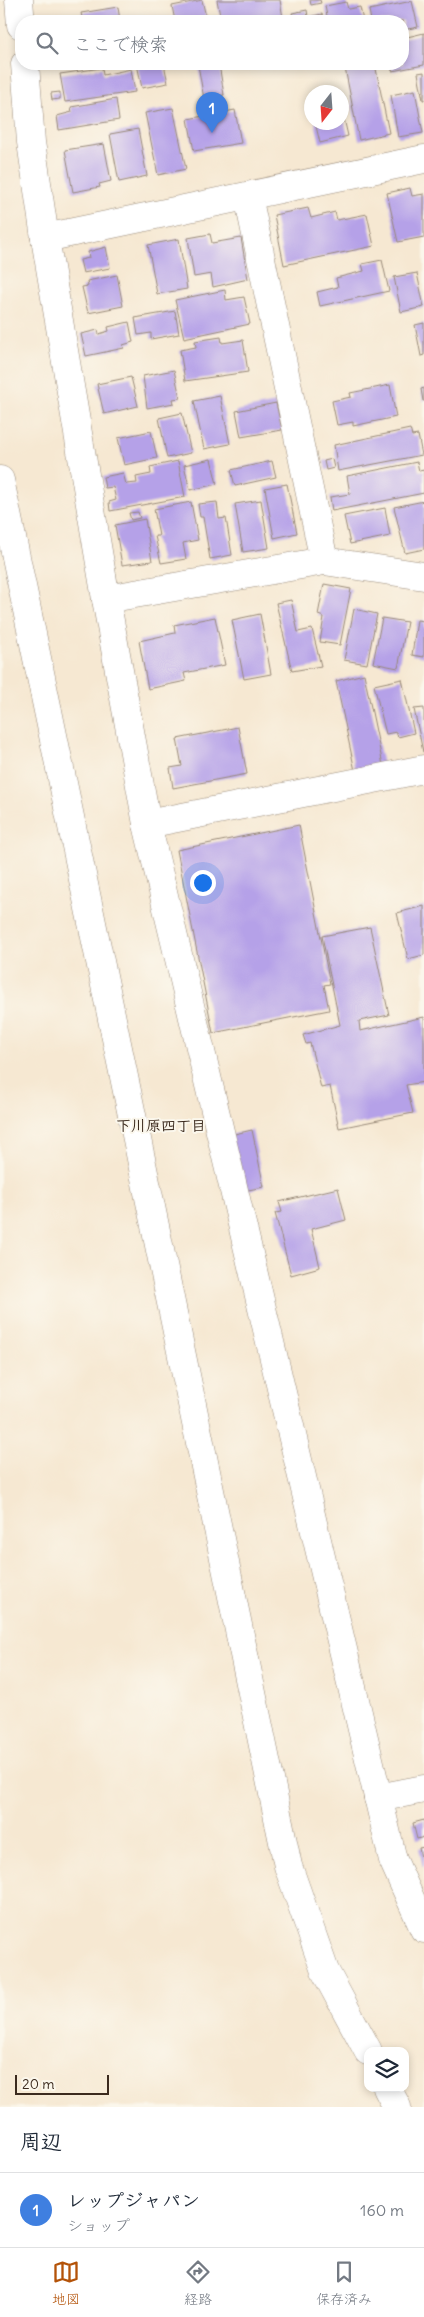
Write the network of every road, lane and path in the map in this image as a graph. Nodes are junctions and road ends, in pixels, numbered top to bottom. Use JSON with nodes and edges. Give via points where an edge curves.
{"nodes":[{"id":1,"x":19,"y":0,"type":"edge"},
{"id":2,"x":20,"y":15,"type":"edge"},
{"id":3,"x":25,"y":70,"type":"edge"},
{"id":4,"x":424,"y":159,"type":"edge"},
{"id":5,"x":248,"y":196,"type":"junction"},
{"id":6,"x":45,"y":238,"type":"junction"},
{"id":7,"x":0,"y":480,"type":"edge"},
{"id":8,"x":324,"y":561,"type":"junction"},
{"id":9,"x":424,"y":576,"type":"edge"},
{"id":10,"x":106,"y":600,"type":"junction"},
{"id":11,"x":424,"y":770,"type":"edge"},
{"id":12,"x":147,"y":824,"type":"junction"},
{"id":13,"x":424,"y":1789,"type":"edge"},
{"id":14,"x":378,"y":1798,"type":"junction"},
{"id":15,"x":424,"y":1929,"type":"edge"},
{"id":16,"x":366,"y":2047,"type":"edge"},
{"id":17,"x":389,"y":2092,"type":"edge"},
{"id":18,"x":397,"y":2107,"type":"edge"}],
"edges":[{"from":1,"to":2,"type":"street"},
{"from":3,"to":6,"type":"street","via":[[31,142]]},
{"from":4,"to":5,"type":"street"},
{"from":5,"to":6,"type":"street"},
{"from":5,"to":8,"type":"street"},
{"from":6,"to":10,"type":"street"},
{"from":7,"to":16,"type":"street","via":[[288,1866],[325,1970]]},
{"from":8,"to":9,"type":"street"},
{"from":8,"to":10,"type":"street"},
{"from":10,"to":12,"type":"street"},
{"from":11,"to":12,"type":"street"},
{"from":12,"to":14,"type":"street"},
{"from":13,"to":14,"type":"street"},
{"from":14,"to":15,"type":"street","via":[[393,1860]]},
{"from":17,"to":18,"type":"street"}]}
